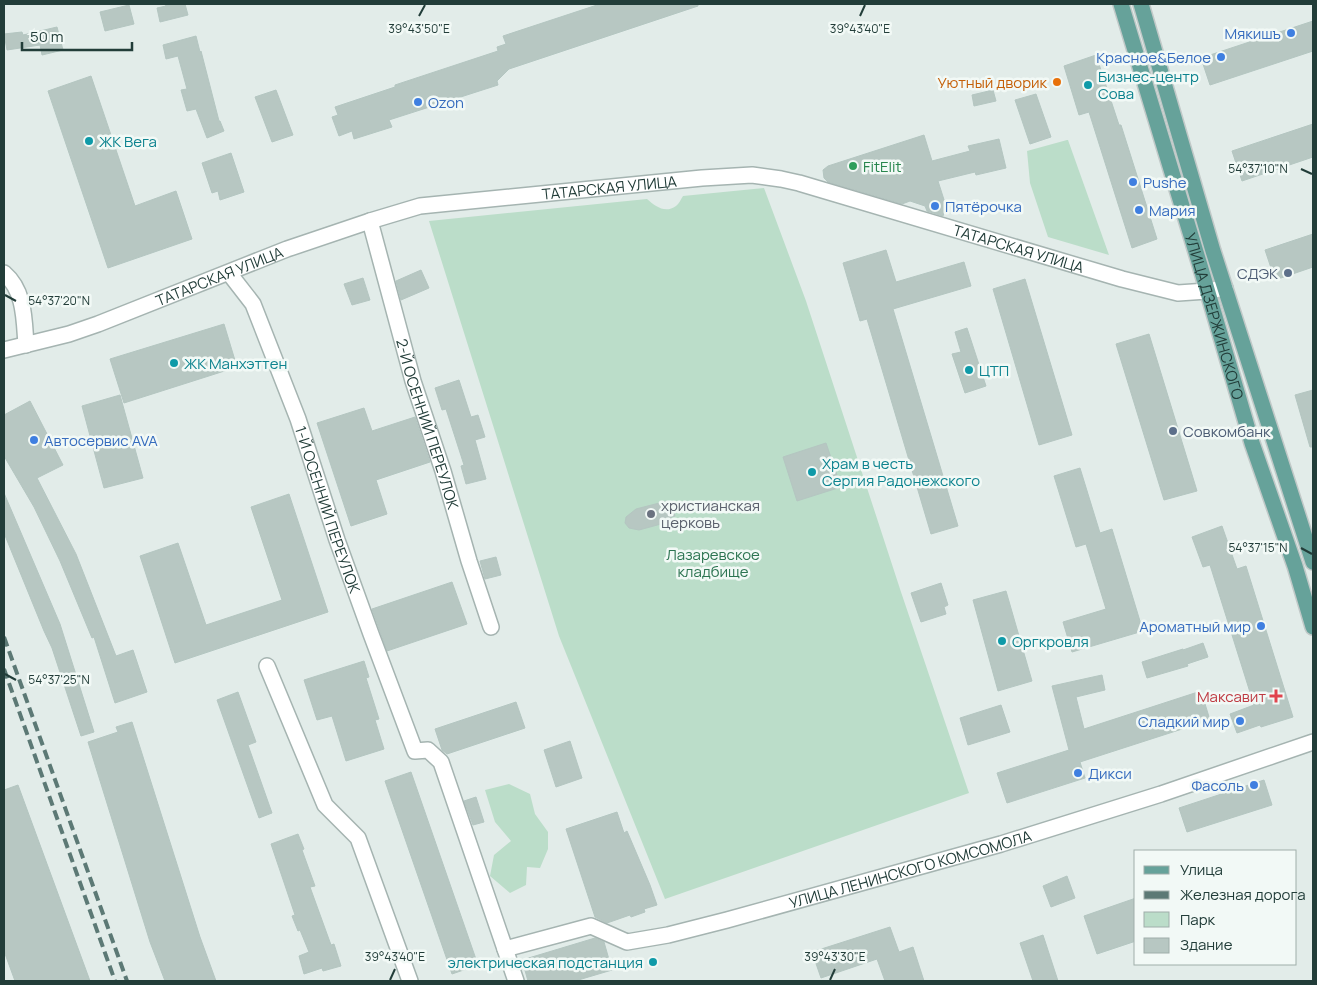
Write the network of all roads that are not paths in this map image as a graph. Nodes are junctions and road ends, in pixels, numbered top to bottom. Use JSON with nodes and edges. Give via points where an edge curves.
{"nodes":[{"id":1,"x":1141,"y":4,"type":"edge"},
{"id":2,"x":1122,"y":7,"type":"edge"},
{"id":3,"x":370,"y":220,"type":"junction"},
{"id":4,"x":4,"y":273,"type":"edge"},
{"id":5,"x":229,"y":273,"type":"junction"},
{"id":6,"x":1225,"y":288,"type":"junction"},
{"id":7,"x":1207,"y":291,"type":"junction"},
{"id":8,"x":26,"y":345,"type":"junction"},
{"id":9,"x":4,"y":350,"type":"edge"},
{"id":10,"x":1313,"y":562,"type":"edge"},
{"id":11,"x":491,"y":626,"type":"dead end"},
{"id":12,"x":1313,"y":627,"type":"edge"},
{"id":13,"x":268,"y":666,"type":"dead end"},
{"id":14,"x":1313,"y":742,"type":"edge"},
{"id":15,"x":505,"y":949,"type":"junction"},
{"id":16,"x":410,"y":981,"type":"edge"},
{"id":17,"x":516,"y":981,"type":"edge"}],
"edges":[{"from":1,"to":2,"type":"street"},
{"from":1,"to":6,"type":"main road","name":"УЛИЦА ДЗЕРЖИНСКОГО"},
{"from":2,"to":7,"type":"main road","name":"УЛИЦА ДЗЕРЖИНСКОГО"},
{"from":3,"to":5,"type":"street","name":"ТАТАРСКАЯ УЛИЦА"},
{"from":3,"to":7,"type":"street","name":"ТАТАРСКАЯ УЛИЦА","via":[[420,206],[752,175],[799,183],[1131,282],[1178,293]]},
{"from":3,"to":11,"type":"street","name":"2-Й ОСЕННИЙ ПЕРЕУЛОК","via":[[413,381]]},
{"from":4,"to":8,"type":"street","via":[[19,295]]},
{"from":5,"to":8,"type":"street","name":"ТАТАРСКАЯ УЛИЦА","via":[[98,324]]},
{"from":5,"to":15,"type":"street","name":"1-Й ОСЕННИЙ ПЕРЕУЛОК","via":[[253,304],[298,419],[337,540],[415,751],[428,750],[441,762]]},
{"from":6,"to":7,"type":"street","name":"ТАТАРСКАЯ УЛИЦА"},
{"from":6,"to":10,"type":"main road","name":"УЛИЦА ДЗЕРЖИНСКОГО"},
{"from":7,"to":12,"type":"main road","name":"УЛИЦА ДЗЕРЖИНСКОГО","via":[[1252,443]]},
{"from":8,"to":9,"type":"street","name":"ТАТАРСКАЯ УЛИЦА"},
{"from":13,"to":16,"type":"street","via":[[325,805],[358,838]]},
{"from":14,"to":15,"type":"street","name":"УЛИЦА ЛЕНИНСКОГО КОМСОМОЛА","via":[[1001,844],[685,931],[627,942],[591,926]]},
{"from":15,"to":17,"type":"street"}]}
